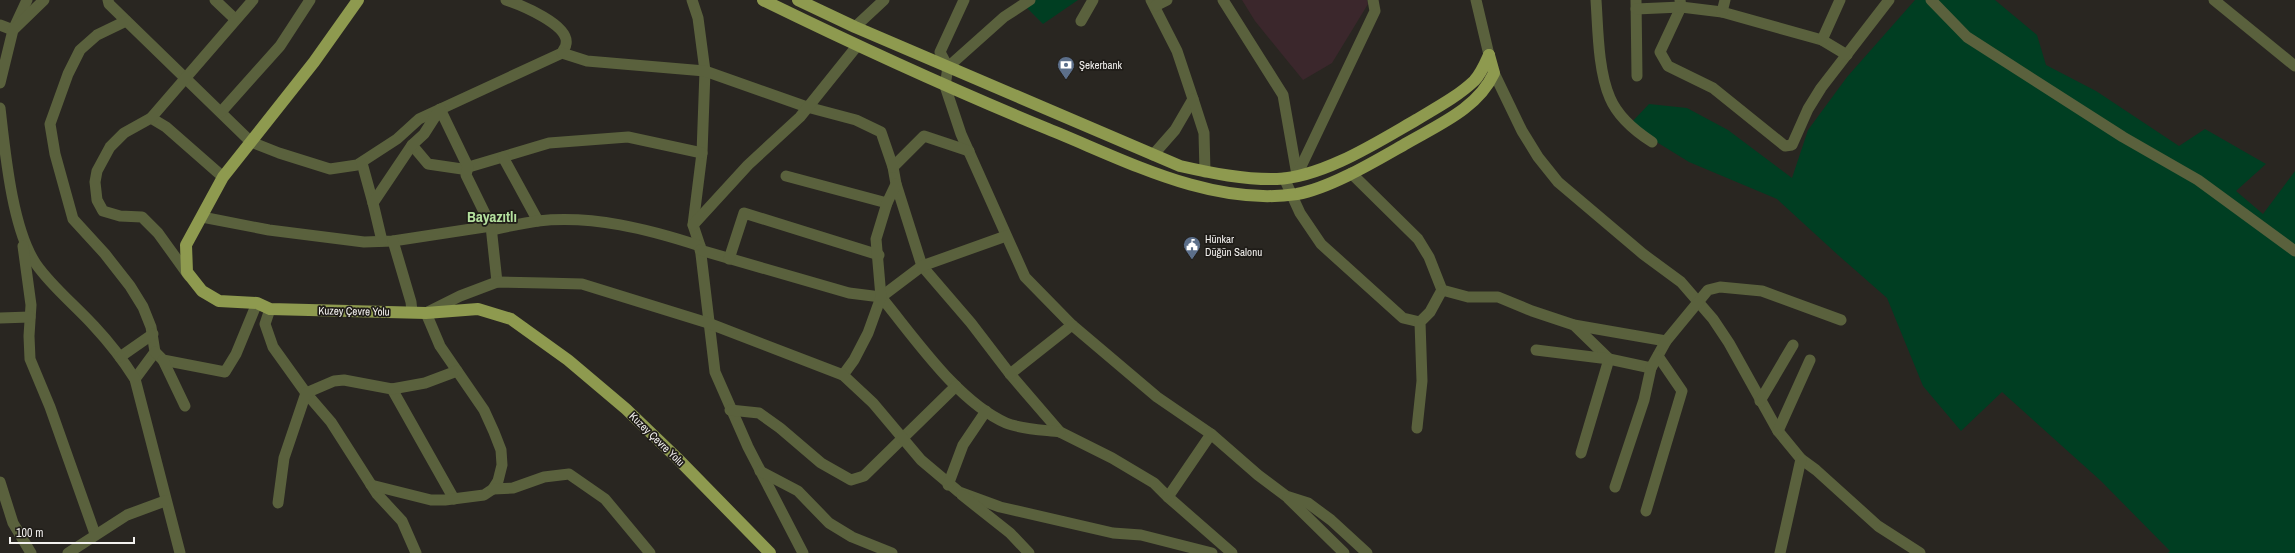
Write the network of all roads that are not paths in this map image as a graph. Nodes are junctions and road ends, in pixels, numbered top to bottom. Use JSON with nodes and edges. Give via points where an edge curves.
{"nodes":[{"id":1,"x":27,"y":0,"type":"edge"},
{"id":2,"x":44,"y":0,"type":"edge"},
{"id":3,"x":108,"y":0,"type":"edge"},
{"id":4,"x":215,"y":0,"type":"edge"},
{"id":5,"x":253,"y":0,"type":"edge"},
{"id":6,"x":310,"y":0,"type":"edge"},
{"id":7,"x":350,"y":0,"type":"edge"},
{"id":8,"x":358,"y":0,"type":"edge"},
{"id":9,"x":692,"y":0,"type":"edge"},
{"id":10,"x":763,"y":0,"type":"edge"},
{"id":11,"x":798,"y":0,"type":"edge"},
{"id":12,"x":884,"y":0,"type":"edge"},
{"id":13,"x":964,"y":0,"type":"edge"},
{"id":14,"x":1093,"y":0,"type":"edge"},
{"id":15,"x":1167,"y":0,"type":"edge"},
{"id":16,"x":1223,"y":0,"type":"edge"},
{"id":17,"x":1372,"y":0,"type":"edge"},
{"id":18,"x":1476,"y":0,"type":"edge"},
{"id":19,"x":1596,"y":0,"type":"edge"},
{"id":20,"x":1725,"y":0,"type":"edge"},
{"id":21,"x":1840,"y":0,"type":"edge"},
{"id":22,"x":1889,"y":0,"type":"edge"},
{"id":23,"x":1931,"y":0,"type":"edge"},
{"id":24,"x":2214,"y":0,"type":"edge"},
{"id":25,"x":511,"y":1,"type":"edge"},
{"id":26,"x":1023,"y":1,"type":"edge"},
{"id":27,"x":1153,"y":3,"type":"edge"},
{"id":28,"x":1636,"y":4,"type":"edge"},
{"id":29,"x":1681,"y":4,"type":"edge"},
{"id":30,"x":1722,"y":12,"type":"junction"},
{"id":31,"x":349,"y":14,"type":"junction"},
{"id":32,"x":235,"y":19,"type":"junction"},
{"id":33,"x":126,"y":21,"type":"junction"},
{"id":34,"x":1081,"y":21,"type":"dead end"},
{"id":35,"x":0,"y":25,"type":"edge"},
{"id":36,"x":855,"y":28,"type":"junction"},
{"id":37,"x":13,"y":30,"type":"junction"},
{"id":38,"x":1822,"y":40,"type":"junction"},
{"id":39,"x":857,"y":46,"type":"junction"},
{"id":40,"x":562,"y":52,"type":"junction"},
{"id":41,"x":1488,"y":54,"type":"junction"},
{"id":42,"x":1847,"y":55,"type":"junction"},
{"id":43,"x":2295,"y":66,"type":"edge"},
{"id":44,"x":948,"y":67,"type":"junction"},
{"id":45,"x":705,"y":71,"type":"junction"},
{"id":46,"x":1494,"y":73,"type":"junction"},
{"id":47,"x":1637,"y":76,"type":"dead end"},
{"id":48,"x":184,"y":78,"type":"junction"},
{"id":49,"x":0,"y":84,"type":"edge"},
{"id":50,"x":946,"y":86,"type":"junction"},
{"id":51,"x":1193,"y":98,"type":"junction"},
{"id":52,"x":807,"y":107,"type":"junction"},
{"id":53,"x":0,"y":108,"type":"edge"},
{"id":54,"x":440,"y":109,"type":"junction"},
{"id":55,"x":221,"y":112,"type":"junction"},
{"id":56,"x":151,"y":118,"type":"junction"},
{"id":57,"x":1,"y":123,"type":"edge"},
{"id":58,"x":2,"y":142,"type":"edge"},
{"id":59,"x":251,"y":142,"type":"junction"},
{"id":60,"x":1652,"y":142,"type":"dead end"},
{"id":61,"x":412,"y":145,"type":"junction"},
{"id":62,"x":969,"y":151,"type":"junction"},
{"id":63,"x":702,"y":153,"type":"junction"},
{"id":64,"x":1152,"y":155,"type":"junction"},
{"id":65,"x":503,"y":157,"type":"junction"},
{"id":66,"x":362,"y":163,"type":"junction"},
{"id":67,"x":468,"y":167,"type":"junction"},
{"id":68,"x":893,"y":167,"type":"junction"},
{"id":69,"x":1205,"y":172,"type":"junction"},
{"id":70,"x":1351,"y":173,"type":"junction"},
{"id":71,"x":1297,"y":175,"type":"junction"},
{"id":72,"x":786,"y":176,"type":"dead end"},
{"id":73,"x":223,"y":177,"type":"junction"},
{"id":74,"x":1284,"y":178,"type":"junction"},
{"id":75,"x":896,"y":184,"type":"junction"},
{"id":76,"x":1291,"y":194,"type":"junction"},
{"id":77,"x":374,"y":203,"type":"junction"},
{"id":78,"x":887,"y":203,"type":"junction"},
{"id":79,"x":202,"y":217,"type":"junction"},
{"id":80,"x":538,"y":221,"type":"junction"},
{"id":81,"x":693,"y":225,"type":"junction"},
{"id":82,"x":491,"y":226,"type":"junction"},
{"id":83,"x":1006,"y":236,"type":"junction"},
{"id":84,"x":23,"y":240,"type":"junction"},
{"id":85,"x":382,"y":241,"type":"junction"},
{"id":86,"x":393,"y":241,"type":"junction"},
{"id":87,"x":700,"y":248,"type":"junction"},
{"id":88,"x":2295,"y":251,"type":"edge"},
{"id":89,"x":879,"y":255,"type":"junction"},
{"id":90,"x":729,"y":259,"type":"junction"},
{"id":91,"x":922,"y":266,"type":"junction"},
{"id":92,"x":191,"y":278,"type":"junction"},
{"id":93,"x":497,"y":282,"type":"junction"},
{"id":94,"x":1442,"y":290,"type":"junction"},
{"id":95,"x":881,"y":297,"type":"junction"},
{"id":96,"x":257,"y":303,"type":"junction"},
{"id":97,"x":1699,"y":303,"type":"junction"},
{"id":98,"x":270,"y":310,"type":"junction"},
{"id":99,"x":412,"y":312,"type":"junction"},
{"id":100,"x":426,"y":313,"type":"junction"},
{"id":101,"x":30,"y":317,"type":"junction"},
{"id":102,"x":0,"y":318,"type":"edge"},
{"id":103,"x":1841,"y":320,"type":"dead end"},
{"id":104,"x":1420,"y":322,"type":"junction"},
{"id":105,"x":708,"y":323,"type":"junction"},
{"id":106,"x":1072,"y":324,"type":"junction"},
{"id":107,"x":1574,"y":325,"type":"junction"},
{"id":108,"x":153,"y":334,"type":"junction"},
{"id":109,"x":1666,"y":341,"type":"junction"},
{"id":110,"x":1793,"y":345,"type":"dead end"},
{"id":111,"x":1536,"y":350,"type":"dead end"},
{"id":112,"x":159,"y":356,"type":"junction"},
{"id":113,"x":1658,"y":356,"type":"junction"},
{"id":114,"x":120,"y":357,"type":"junction"},
{"id":115,"x":1609,"y":359,"type":"junction"},
{"id":116,"x":1810,"y":360,"type":"dead end"},
{"id":117,"x":1651,"y":368,"type":"junction"},
{"id":118,"x":457,"y":371,"type":"junction"},
{"id":119,"x":1010,"y":374,"type":"junction"},
{"id":120,"x":843,"y":375,"type":"junction"},
{"id":121,"x":135,"y":379,"type":"junction"},
{"id":122,"x":956,"y":386,"type":"junction"},
{"id":123,"x":392,"y":388,"type":"junction"},
{"id":124,"x":306,"y":393,"type":"junction"},
{"id":125,"x":1760,"y":402,"type":"junction"},
{"id":126,"x":185,"y":406,"type":"dead end"},
{"id":127,"x":730,"y":410,"type":"junction"},
{"id":128,"x":986,"y":410,"type":"junction"},
{"id":129,"x":1417,"y":428,"type":"dead end"},
{"id":130,"x":1778,"y":431,"type":"junction"},
{"id":131,"x":1060,"y":432,"type":"junction"},
{"id":132,"x":1211,"y":434,"type":"junction"},
{"id":133,"x":902,"y":437,"type":"junction"},
{"id":134,"x":1581,"y":453,"type":"dead end"},
{"id":135,"x":1801,"y":459,"type":"junction"},
{"id":136,"x":760,"y":471,"type":"junction"},
{"id":137,"x":0,"y":482,"type":"edge"},
{"id":138,"x":371,"y":485,"type":"junction"},
{"id":139,"x":948,"y":485,"type":"junction"},
{"id":140,"x":1615,"y":487,"type":"dead end"},
{"id":141,"x":493,"y":489,"type":"junction"},
{"id":142,"x":959,"y":492,"type":"junction"},
{"id":143,"x":1286,"y":496,"type":"junction"},
{"id":144,"x":1168,"y":497,"type":"junction"},
{"id":145,"x":454,"y":499,"type":"junction"},
{"id":146,"x":165,"y":501,"type":"junction"},
{"id":147,"x":278,"y":504,"type":"dead end"},
{"id":148,"x":1646,"y":511,"type":"dead end"},
{"id":149,"x":95,"y":534,"type":"junction"},
{"id":150,"x":32,"y":553,"type":"edge"},
{"id":151,"x":68,"y":553,"type":"edge"},
{"id":152,"x":180,"y":553,"type":"edge"},
{"id":153,"x":416,"y":553,"type":"edge"},
{"id":154,"x":650,"y":553,"type":"edge"},
{"id":155,"x":770,"y":553,"type":"edge"},
{"id":156,"x":803,"y":553,"type":"edge"},
{"id":157,"x":892,"y":553,"type":"edge"},
{"id":158,"x":1029,"y":553,"type":"edge"},
{"id":159,"x":1212,"y":553,"type":"edge"},
{"id":160,"x":1232,"y":553,"type":"edge"},
{"id":161,"x":1344,"y":553,"type":"edge"},
{"id":162,"x":1367,"y":553,"type":"edge"},
{"id":163,"x":1780,"y":553,"type":"edge"},
{"id":164,"x":1920,"y":553,"type":"edge"}],
"edges":[{"from":1,"to":37,"type":"street"},
{"from":2,"to":37,"type":"street"},
{"from":3,"to":33,"type":"street"},
{"from":4,"to":32,"type":"street"},
{"from":5,"to":32,"type":"street"},
{"from":6,"to":55,"type":"street","via":[[280,46]]},
{"from":7,"to":31,"type":"street"},
{"from":8,"to":31,"type":"main road","name":"Kuzey Çevre Yolu"},
{"from":9,"to":45,"type":"street","via":[[698,18]]},
{"from":10,"to":39,"type":"main road"},
{"from":11,"to":36,"type":"main road"},
{"from":12,"to":36,"type":"street"},
{"from":13,"to":44,"type":"street","via":[[940,52]]},
{"from":14,"to":34,"type":"street"},
{"from":15,"to":27,"type":"street"},
{"from":16,"to":71,"type":"street","via":[[1283,95]]},
{"from":17,"to":71,"type":"street","via":[[1375,11]]},
{"from":18,"to":41,"type":"street"},
{"from":19,"to":60,"type":"street","via":[[1604,76],[1610,98],[1620,115]]},
{"from":20,"to":30,"type":"street"},
{"from":21,"to":38,"type":"street"},
{"from":22,"to":42,"type":"street"},
{"from":23,"to":88,"type":"street","via":[[1967,37],[2123,137],[2198,180]]},
{"from":24,"to":43,"type":"street"},
{"from":25,"to":40,"type":"street","via":[[557,25],[564,34],[567,44]]},
{"from":26,"to":44,"type":"street"},
{"from":27,"to":51,"type":"street","via":[[1177,50]]},
{"from":28,"to":29,"type":"street"},
{"from":28,"to":47,"type":"street"},
{"from":29,"to":30,"type":"street"},
{"from":29,"to":42,"type":"street","via":[[1660,52],[1668,66],[1713,88],[1785,146],[1792,145],[1808,109]]},
{"from":30,"to":38,"type":"street"},
{"from":31,"to":59,"type":"main road","name":"Kuzey Çevre Yolu"},
{"from":32,"to":48,"type":"street"},
{"from":33,"to":48,"type":"street"},
{"from":33,"to":108,"type":"street","via":[[97,35],[80,50],[68,74],[50,124],[55,154],[73,220],[130,286],[143,307]]},
{"from":35,"to":37,"type":"street"},
{"from":36,"to":44,"type":"main road"},
{"from":37,"to":49,"type":"street"},
{"from":38,"to":42,"type":"street"},
{"from":39,"to":50,"type":"main road"},
{"from":39,"to":52,"type":"street"},
{"from":40,"to":45,"type":"street","via":[[587,61]]},
{"from":40,"to":54,"type":"street"},
{"from":41,"to":46,"type":"main road"},
{"from":41,"to":71,"type":"main road","via":[[1475,80],[1438,107],[1347,158]]},
{"from":44,"to":50,"type":"street"},
{"from":44,"to":64,"type":"main road"},
{"from":45,"to":52,"type":"street"},
{"from":45,"to":63,"type":"street"},
{"from":46,"to":70,"type":"main road","via":[[1480,96],[1460,112]]},
{"from":46,"to":97,"type":"street","via":[[1522,131],[1538,158],[1558,182],[1680,282]]},
{"from":48,"to":55,"type":"street"},
{"from":48,"to":56,"type":"street"},
{"from":50,"to":62,"type":"street"},
{"from":50,"to":76,"type":"main road","via":[[1153,172],[1197,186],[1264,196]]},
{"from":51,"to":64,"type":"street","via":[[1175,130]]},
{"from":51,"to":69,"type":"street","via":[[1204,133]]},
{"from":52,"to":68,"type":"street","via":[[856,120],[881,132]]},
{"from":52,"to":81,"type":"street","via":[[748,165]]},
{"from":53,"to":57,"type":"street"},
{"from":54,"to":61,"type":"street","via":[[424,134]]},
{"from":54,"to":66,"type":"street","via":[[419,119],[397,139]]},
{"from":54,"to":67,"type":"street"},
{"from":55,"to":59,"type":"street"},
{"from":56,"to":73,"type":"street","via":[[166,127]]},
{"from":56,"to":92,"type":"street","via":[[124,133],[110,147],[97,170],[97,200],[103,211],[120,216],[142,217],[158,233]]},
{"from":57,"to":58,"type":"street"},
{"from":58,"to":84,"type":"street"},
{"from":59,"to":66,"type":"street","via":[[330,169]]},
{"from":59,"to":73,"type":"main road","name":"Kuzey Çevre Yolu"},
{"from":61,"to":67,"type":"street","via":[[428,164],[462,169]]},
{"from":61,"to":77,"type":"street"},
{"from":62,"to":68,"type":"street","via":[[924,136]]},
{"from":62,"to":83,"type":"street"},
{"from":63,"to":65,"type":"street","via":[[628,137],[549,143]]},
{"from":63,"to":81,"type":"street"},
{"from":64,"to":69,"type":"main road"},
{"from":65,"to":67,"type":"street"},
{"from":65,"to":80,"type":"street"},
{"from":66,"to":77,"type":"street"},
{"from":67,"to":82,"type":"street","via":[[466,175]]},
{"from":68,"to":75,"type":"street"},
{"from":69,"to":74,"type":"main road"},
{"from":70,"to":76,"type":"main road","via":[[1321,186]]},
{"from":70,"to":94,"type":"street","via":[[1418,239],[1429,257]]},
{"from":71,"to":74,"type":"main road"},
{"from":72,"to":78,"type":"street"},
{"from":73,"to":79,"type":"main road","name":"Kuzey Çevre Yolu"},
{"from":74,"to":76,"type":"street"},
{"from":75,"to":78,"type":"street"},
{"from":75,"to":91,"type":"street"},
{"from":76,"to":104,"type":"street","via":[[1321,244],[1404,318]]},
{"from":77,"to":85,"type":"street"},
{"from":78,"to":89,"type":"street","via":[[876,239]]},
{"from":79,"to":85,"type":"street","via":[[269,230],[364,242]]},
{"from":79,"to":92,"type":"main road","name":"Kuzey Çevre Yolu","via":[[186,245],[186,264]]},
{"from":80,"to":82,"type":"street","via":[[496,229]]},
{"from":80,"to":87,"type":"street","via":[[562,220],[623,225],[656,232]]},
{"from":81,"to":87,"type":"street"},
{"from":82,"to":86,"type":"street"},
{"from":82,"to":93,"type":"street"},
{"from":83,"to":91,"type":"street"},
{"from":83,"to":106,"type":"street","via":[[1025,277]]},
{"from":84,"to":101,"type":"street","via":[[31,305]]},
{"from":84,"to":114,"type":"street","via":[[36,264],[95,326]]},
{"from":85,"to":86,"type":"street"},
{"from":86,"to":99,"type":"street"},
{"from":87,"to":90,"type":"street"},
{"from":87,"to":105,"type":"street"},
{"from":89,"to":90,"type":"street","via":[[744,213]]},
{"from":89,"to":95,"type":"street"},
{"from":90,"to":95,"type":"street","via":[[849,293]]},
{"from":91,"to":95,"type":"street"},
{"from":91,"to":119,"type":"street","via":[[972,324]]},
{"from":92,"to":96,"type":"main road","name":"Kuzey Çevre Yolu","via":[[202,291],[219,301]]},
{"from":93,"to":100,"type":"street"},
{"from":93,"to":105,"type":"street","via":[[582,284]]},
{"from":94,"to":104,"type":"street","via":[[1430,312]]},
{"from":94,"to":107,"type":"street","via":[[1468,297],[1498,297]]},
{"from":95,"to":120,"type":"street","via":[[868,333]]},
{"from":95,"to":122,"type":"street"},
{"from":96,"to":98,"type":"main road","name":"Kuzey Çevre Yolu"},
{"from":96,"to":112,"type":"street","via":[[236,354],[225,372]]},
{"from":97,"to":103,"type":"street","via":[[1708,290],[1720,287],[1762,291]]},
{"from":97,"to":109,"type":"street"},
{"from":97,"to":125,"type":"street","via":[[1714,319],[1729,343]]},
{"from":98,"to":99,"type":"main road","name":"Kuzey Çevre Yolu"},
{"from":98,"to":124,"type":"street","via":[[265,324],[268,336]]},
{"from":99,"to":100,"type":"main road","name":"Kuzey Çevre Yolu"},
{"from":100,"to":118,"type":"street","via":[[440,346]]},
{"from":100,"to":155,"type":"main road","name":"Kuzey Çevre Yolu","via":[[478,309],[511,319],[545,342],[626,409]]},
{"from":101,"to":102,"type":"street"},
{"from":101,"to":149,"type":"street","via":[[30,359],[50,407]]},
{"from":104,"to":129,"type":"street","via":[[1422,381]]},
{"from":105,"to":120,"type":"street"},
{"from":105,"to":127,"type":"street","via":[[715,372]]},
{"from":106,"to":119,"type":"street"},
{"from":106,"to":132,"type":"street","via":[[1158,398]]},
{"from":107,"to":109,"type":"street"},
{"from":107,"to":115,"type":"street"},
{"from":108,"to":112,"type":"street"},
{"from":108,"to":114,"type":"street"},
{"from":109,"to":113,"type":"street"},
{"from":110,"to":125,"type":"street"},
{"from":111,"to":115,"type":"street"},
{"from":112,"to":121,"type":"street"},
{"from":112,"to":126,"type":"street"},
{"from":113,"to":117,"type":"street"},
{"from":113,"to":148,"type":"street","via":[[1682,391]]},
{"from":114,"to":121,"type":"street"},
{"from":115,"to":117,"type":"street"},
{"from":115,"to":134,"type":"street"},
{"from":116,"to":130,"type":"street"},
{"from":117,"to":140,"type":"street","via":[[1644,400]]},
{"from":118,"to":123,"type":"street","via":[[425,383]]},
{"from":118,"to":141,"type":"street","via":[[484,410],[501,450],[502,465]]},
{"from":119,"to":131,"type":"street"},
{"from":120,"to":133,"type":"street","via":[[873,403]]},
{"from":121,"to":146,"type":"street"},
{"from":122,"to":128,"type":"street"},
{"from":122,"to":133,"type":"street"},
{"from":123,"to":124,"type":"street","via":[[344,380],[334,381]]},
{"from":123,"to":145,"type":"street"},
{"from":124,"to":138,"type":"street","via":[[331,422]]},
{"from":124,"to":147,"type":"street","via":[[284,458]]},
{"from":125,"to":130,"type":"street"},
{"from":127,"to":133,"type":"street","via":[[759,414],[780,428],[817,460],[851,480],[864,476]]},
{"from":127,"to":136,"type":"street"},
{"from":128,"to":131,"type":"street","via":[[1007,424]]},
{"from":128,"to":139,"type":"street","via":[[963,445]]},
{"from":130,"to":135,"type":"street"},
{"from":131,"to":144,"type":"street","via":[[1154,483]]},
{"from":132,"to":143,"type":"street"},
{"from":132,"to":144,"type":"street"},
{"from":133,"to":139,"type":"street","via":[[921,460]]},
{"from":135,"to":163,"type":"street"},
{"from":135,"to":164,"type":"street","via":[[1878,526]]},
{"from":136,"to":156,"type":"street"},
{"from":136,"to":157,"type":"street","via":[[798,491],[829,523],[852,537]]},
{"from":137,"to":150,"type":"street","via":[[12,523]]},
{"from":138,"to":145,"type":"street","via":[[432,500]]},
{"from":138,"to":153,"type":"street","via":[[402,521]]},
{"from":139,"to":142,"type":"street"},
{"from":141,"to":145,"type":"street","via":[[484,495]]},
{"from":141,"to":154,"type":"street","via":[[513,488],[544,477],[569,474],[605,499]]},
{"from":142,"to":158,"type":"street","via":[[1010,533]]},
{"from":142,"to":159,"type":"street","via":[[1000,507],[1113,533],[1141,535]]},
{"from":143,"to":161,"type":"street"},
{"from":143,"to":162,"type":"street","via":[[1308,503]]},
{"from":144,"to":160,"type":"street"},
{"from":146,"to":149,"type":"street","via":[[127,515]]},
{"from":146,"to":152,"type":"street"},
{"from":149,"to":151,"type":"street"}]}
